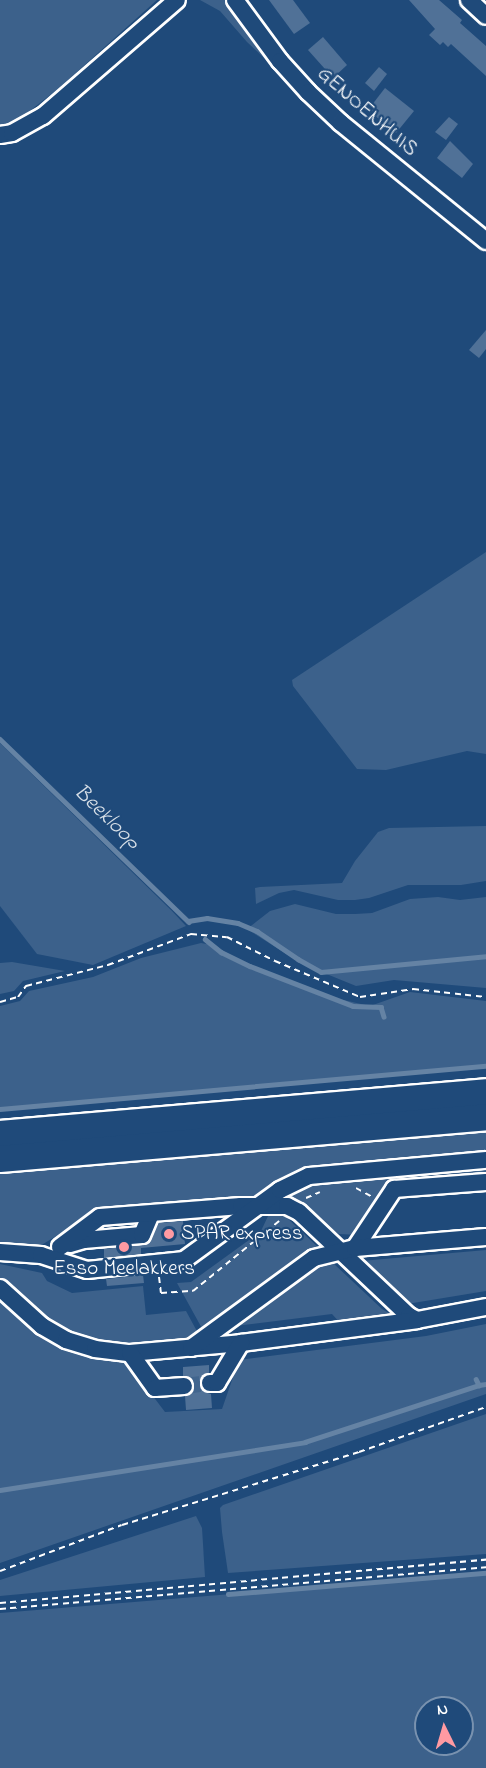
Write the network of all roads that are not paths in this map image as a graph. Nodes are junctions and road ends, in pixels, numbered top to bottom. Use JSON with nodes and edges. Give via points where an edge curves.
{"nodes":[{"id":1,"x":177,"y":0,"type":"edge"},
{"id":2,"x":235,"y":0,"type":"edge"},
{"id":3,"x":469,"y":0,"type":"edge"},
{"id":4,"x":486,"y":16,"type":"edge"},
{"id":5,"x":0,"y":135,"type":"edge"},
{"id":6,"x":486,"y":241,"type":"edge"},
{"id":7,"x":486,"y":1092,"type":"edge"},
{"id":8,"x":486,"y":1117,"type":"edge"},
{"id":9,"x":0,"y":1134,"type":"edge"},
{"id":10,"x":0,"y":1159,"type":"edge"},
{"id":11,"x":486,"y":1160,"type":"edge"},
{"id":12,"x":486,"y":1182,"type":"edge"},
{"id":13,"x":263,"y":1205,"type":"junction"},
{"id":14,"x":486,"y":1237,"type":"edge"},
{"id":15,"x":347,"y":1250,"type":"junction"},
{"id":16,"x":0,"y":1252,"type":"edge"},
{"id":17,"x":42,"y":1255,"type":"junction"},
{"id":18,"x":0,"y":1288,"type":"edge"},
{"id":19,"x":486,"y":1307,"type":"edge"},
{"id":20,"x":417,"y":1320,"type":"junction"},
{"id":21,"x":241,"y":1343,"type":"junction"},
{"id":22,"x":190,"y":1349,"type":"junction"},
{"id":23,"x":130,"y":1353,"type":"junction"},
{"id":24,"x":210,"y":1383,"type":"tunnel mouth"},
{"id":25,"x":184,"y":1386,"type":"tunnel mouth"}],
"edges":[{"from":1,"to":5,"type":"street","via":[[43,116],[12,133]]},
{"from":2,"to":6,"type":"street","name":"GENOENHUIS","via":[[308,92]]},
{"from":3,"to":4,"type":"street"},
{"from":7,"to":9,"type":"highway"},
{"from":8,"to":10,"type":"highway"},
{"from":11,"to":13,"type":"street","via":[[309,1176],[280,1190]]},
{"from":12,"to":15,"type":"street","via":[[394,1189]]},
{"from":13,"to":15,"type":"street","via":[[294,1209]]},
{"from":13,"to":17,"type":"street","via":[[100,1218]]},
{"from":13,"to":17,"type":"street","via":[[184,1260],[87,1270]]},
{"from":14,"to":15,"type":"street"},
{"from":15,"to":20,"type":"street"},
{"from":15,"to":22,"type":"street","via":[[314,1258]]},
{"from":16,"to":17,"type":"street"},
{"from":18,"to":23,"type":"street","via":[[42,1326],[66,1340],[95,1349]]},
{"from":19,"to":20,"type":"street"},
{"from":20,"to":21,"type":"street"},
{"from":21,"to":22,"type":"street"},
{"from":21,"to":24,"type":"street","via":[[217,1383]]},
{"from":22,"to":23,"type":"street"},
{"from":23,"to":25,"type":"street","via":[[155,1388]]}]}
